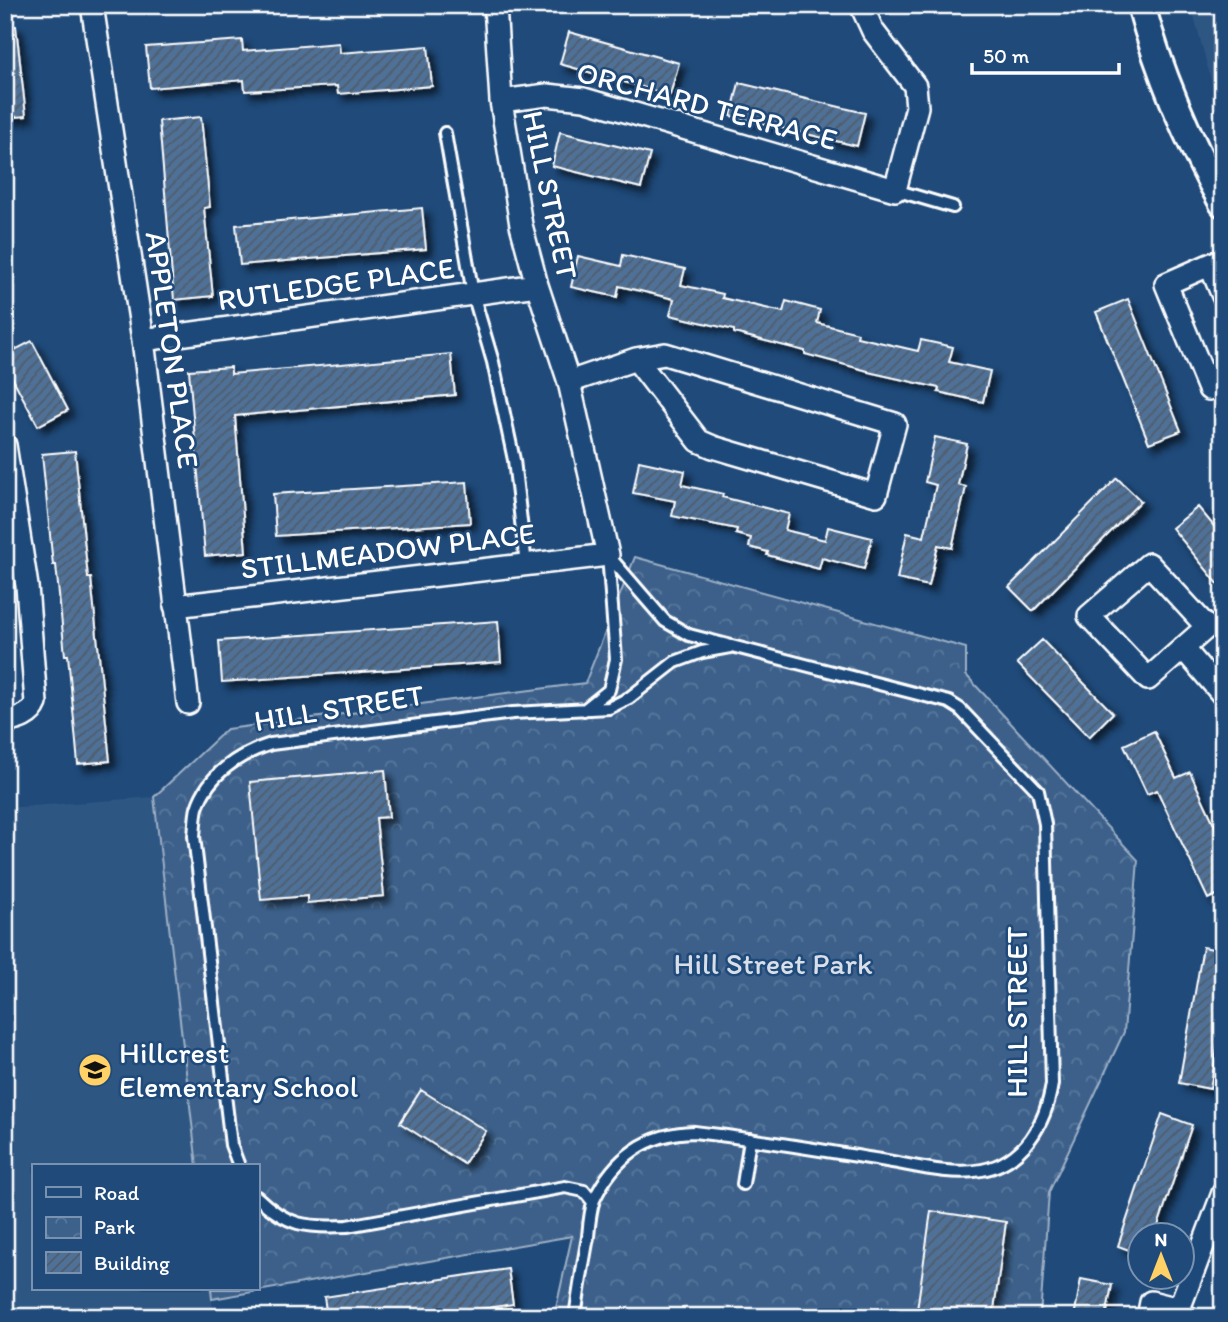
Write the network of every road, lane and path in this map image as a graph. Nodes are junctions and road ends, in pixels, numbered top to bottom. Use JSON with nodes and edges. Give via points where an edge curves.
{"nodes":[{"id":1,"x":92,"y":5,"type":"edge"},
{"id":2,"x":495,"y":5,"type":"edge"},
{"id":3,"x":861,"y":5,"type":"edge"},
{"id":4,"x":1141,"y":5,"type":"edge"},
{"id":5,"x":501,"y":101,"type":"junction"},
{"id":6,"x":445,"y":133,"type":"dead end"},
{"id":7,"x":895,"y":190,"type":"junction"},
{"id":8,"x":1223,"y":203,"type":"edge"},
{"id":9,"x":953,"y":207,"type":"dead end"},
{"id":10,"x":1216,"y":262,"type":"edge"},
{"id":11,"x":537,"y":285,"type":"junction"},
{"id":12,"x":473,"y":294,"type":"junction"},
{"id":13,"x":1223,"y":296,"type":"edge"},
{"id":14,"x":143,"y":340,"type":"junction"},
{"id":15,"x":636,"y":359,"type":"junction"},
{"id":16,"x":1223,"y":377,"type":"edge"},
{"id":17,"x":569,"y":382,"type":"junction"},
{"id":18,"x":5,"y":445,"type":"edge"},
{"id":19,"x":608,"y":555,"type":"junction"},
{"id":20,"x":526,"y":565,"type":"junction"},
{"id":21,"x":175,"y":607,"type":"junction"},
{"id":22,"x":734,"y":646,"type":"junction"},
{"id":23,"x":1184,"y":649,"type":"junction"},
{"id":24,"x":1223,"y":695,"type":"edge"},
{"id":25,"x":188,"y":704,"type":"dead end"},
{"id":26,"x":584,"y":710,"type":"junction"},
{"id":27,"x":5,"y":722,"type":"edge"},
{"id":28,"x":750,"y":1139,"type":"junction"},
{"id":29,"x":238,"y":1164,"type":"edge"},
{"id":30,"x":743,"y":1184,"type":"dead end"},
{"id":31,"x":1223,"y":1193,"type":"edge"},
{"id":32,"x":259,"y":1199,"type":"edge"},
{"id":33,"x":593,"y":1202,"type":"junction"},
{"id":34,"x":1184,"y":1313,"type":"edge"},
{"id":35,"x":575,"y":1317,"type":"edge"},
{"id":36,"x":1148,"y":1317,"type":"edge"}],
"edges":[{"from":1,"to":14,"type":"street","name":"APPLETON PLACE"},
{"from":2,"to":5,"type":"street","name":"HILL STREET"},
{"from":3,"to":7,"type":"street","via":[[873,31],[915,86],[917,107]]},
{"from":4,"to":8,"type":"street","via":[[1169,91]]},
{"from":5,"to":7,"type":"street","name":"ORCHARD TERRACE","via":[[547,95],[584,99]]},
{"from":5,"to":11,"type":"street","name":"HILL STREET","via":[[521,225]]},
{"from":6,"to":12,"type":"lane"},
{"from":7,"to":9,"type":"lane"},
{"from":10,"to":13,"type":"street"},
{"from":10,"to":16,"type":"street","via":[[1166,284],[1209,389]]},
{"from":11,"to":12,"type":"street","name":"RUTLEDGE PLACE"},
{"from":11,"to":17,"type":"street","name":"HILL STREET"},
{"from":12,"to":14,"type":"street","name":"RUTLEDGE PLACE"},
{"from":12,"to":20,"type":"lane","via":[[514,460]]},
{"from":14,"to":21,"type":"street","name":"APPLETON PLACE"},
{"from":15,"to":15,"type":"street","via":[[665,354],[895,424],[876,495],[699,441]]},
{"from":15,"to":17,"type":"street"},
{"from":17,"to":19,"type":"street","name":"HILL STREET"},
{"from":18,"to":27,"type":"street","via":[[27,586],[36,703],[20,719]]},
{"from":19,"to":20,"type":"street","name":"STILLMEADOW PLACE"},
{"from":19,"to":22,"type":"lane","name":"HILL STREET","via":[[665,621],[689,635]]},
{"from":19,"to":26,"type":"lane","name":"HILL STREET","via":[[616,659],[609,690]]},
{"from":20,"to":21,"type":"street","name":"STILLMEADOW PLACE"},
{"from":21,"to":25,"type":"street","name":"APPLETON PLACE"},
{"from":22,"to":26,"type":"lane","name":"HILL STREET","via":[[675,663],[609,708]]},
{"from":22,"to":28,"type":"lane","name":"HILL STREET","via":[[949,702],[1038,791],[1045,824],[1052,1084],[1048,1108],[1026,1145],[1006,1161],[984,1170],[960,1171]]},
{"from":23,"to":23,"type":"street","via":[[1207,627],[1149,564],[1089,616],[1148,679]]},
{"from":23,"to":24,"type":"street"},
{"from":26,"to":29,"type":"lane","name":"HILL STREET","via":[[513,713],[271,744],[228,763],[211,784],[197,807],[194,836],[232,1145]]},
{"from":28,"to":30,"type":"lane"},
{"from":28,"to":33,"type":"lane","name":"HILL STREET","via":[[673,1132],[648,1141],[625,1156]]},
{"from":31,"to":34,"type":"street"},
{"from":32,"to":33,"type":"lane","via":[[275,1214],[320,1227],[565,1187],[584,1191]]},
{"from":33,"to":35,"type":"lane","name":"HILL STREET"},
{"from":34,"to":36,"type":"street","via":[[1151,1302]]}]}
